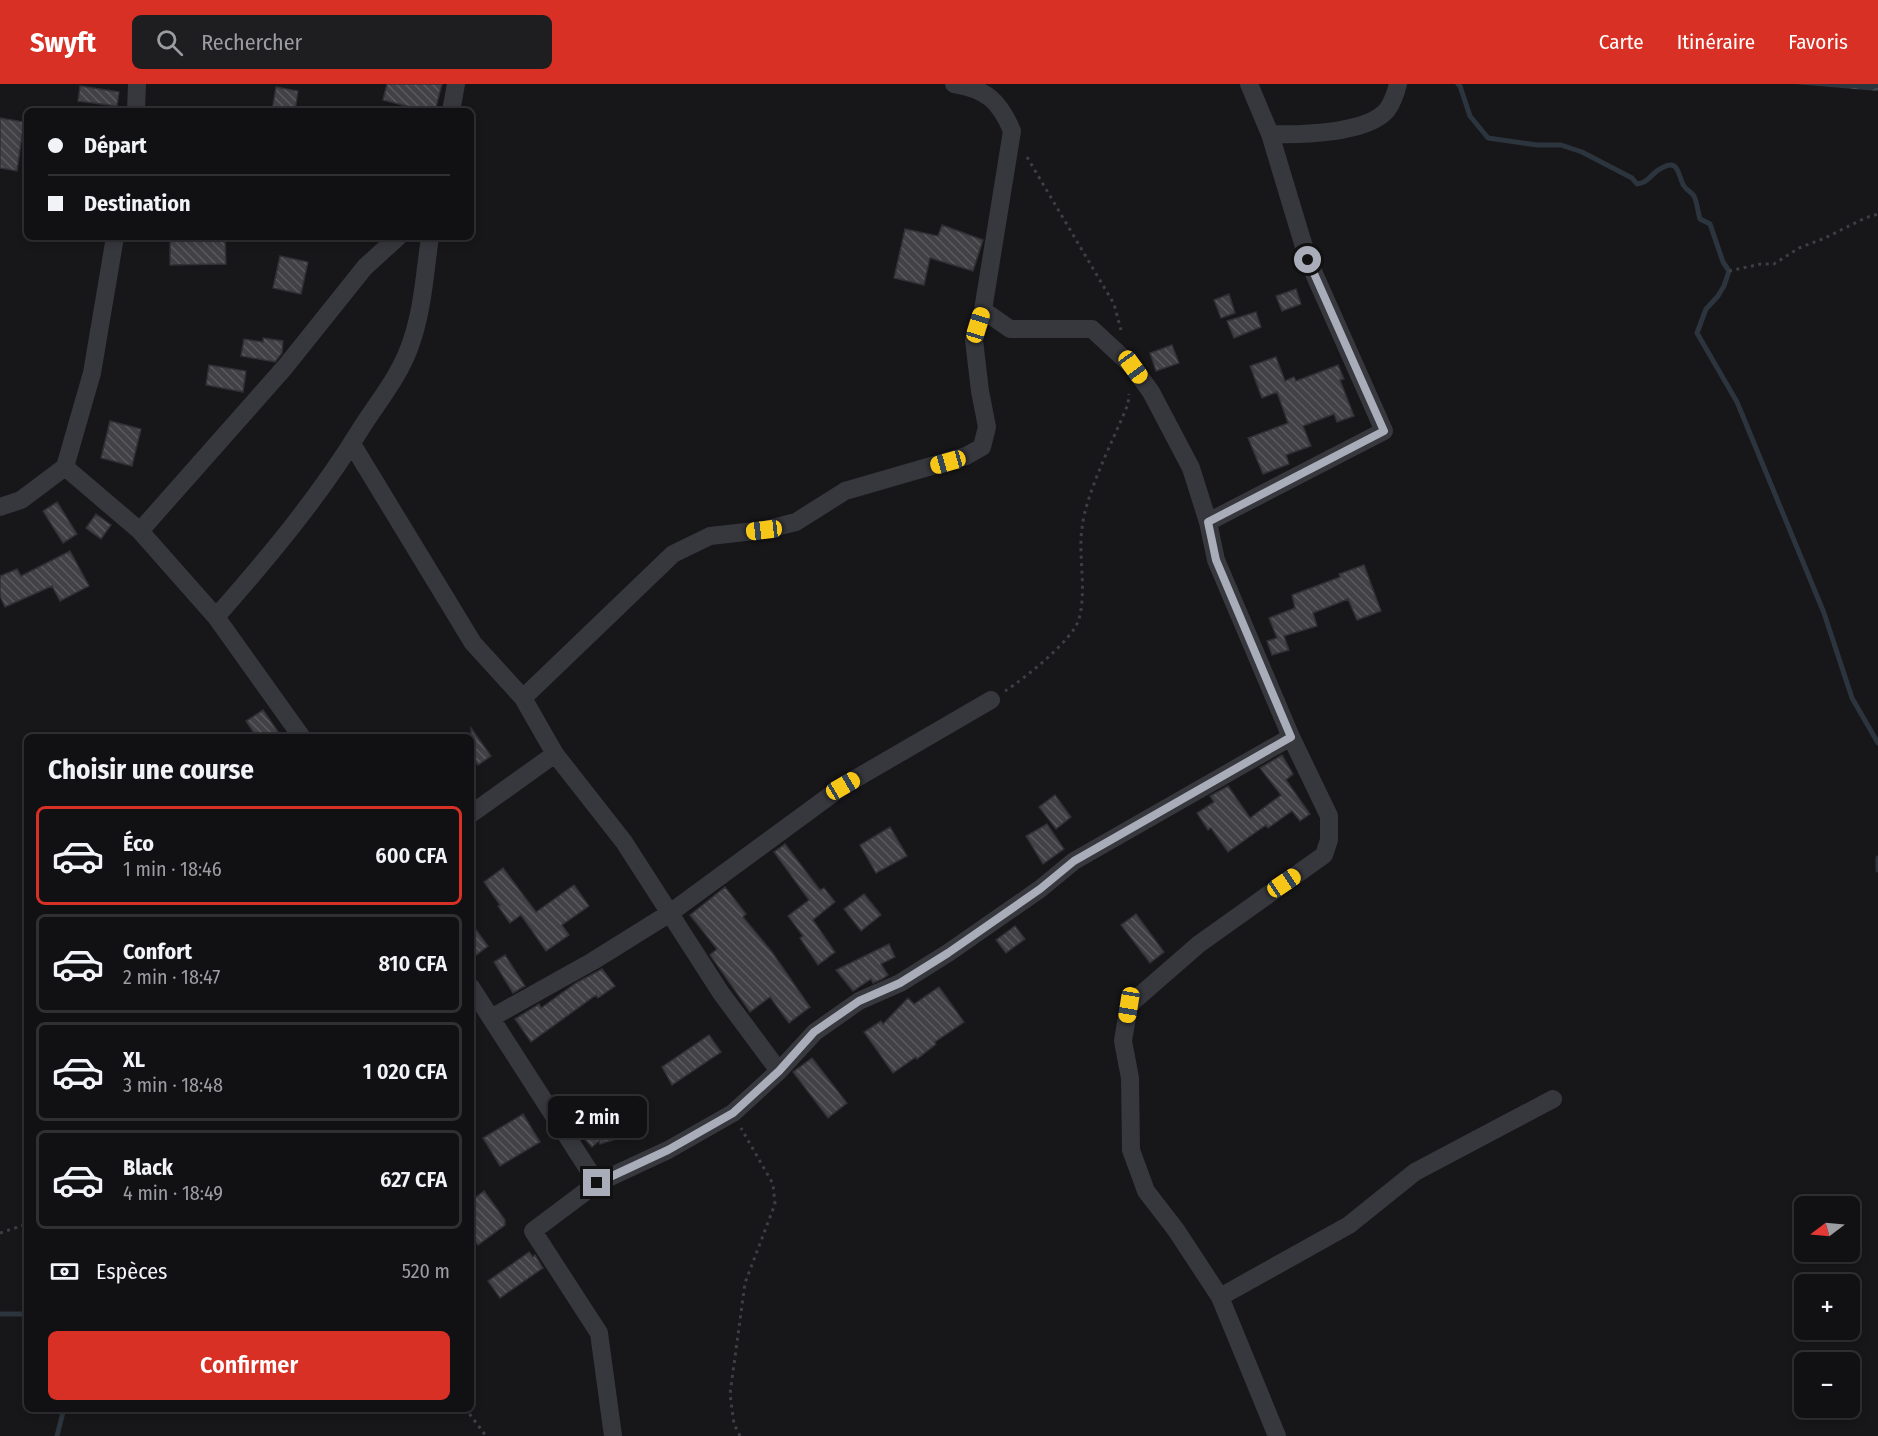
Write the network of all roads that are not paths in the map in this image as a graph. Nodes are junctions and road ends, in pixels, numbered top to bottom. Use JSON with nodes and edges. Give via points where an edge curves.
{"nodes":[{"id":1,"x":137,"y":84,"type":"edge"},
{"id":2,"x":456,"y":84,"type":"edge"},
{"id":3,"x":954,"y":84,"type":"edge"},
{"id":4,"x":1249,"y":84,"type":"edge"},
{"id":5,"x":1398,"y":84,"type":"edge"},
{"id":6,"x":136,"y":108,"type":"edge"},
{"id":7,"x":452,"y":108,"type":"edge"},
{"id":8,"x":1270,"y":134,"type":"junction"},
{"id":9,"x":114,"y":240,"type":"edge"},
{"id":10,"x":395,"y":240,"type":"edge"},
{"id":11,"x":430,"y":240,"type":"edge"},
{"id":12,"x":983,"y":310,"type":"junction"},
{"id":13,"x":352,"y":444,"type":"junction"},
{"id":14,"x":66,"y":467,"type":"junction"},
{"id":15,"x":0,"y":507,"type":"edge"},
{"id":16,"x":1208,"y":522,"type":"junction"},
{"id":17,"x":140,"y":531,"type":"junction"},
{"id":18,"x":216,"y":617,"type":"junction"},
{"id":19,"x":523,"y":698,"type":"junction"},
{"id":20,"x":991,"y":700,"type":"road end"},
{"id":21,"x":300,"y":734,"type":"edge"},
{"id":22,"x":1291,"y":737,"type":"junction"},
{"id":23,"x":555,"y":754,"type":"junction"},
{"id":24,"x":474,"y":812,"type":"edge"},
{"id":25,"x":670,"y":913,"type":"junction"},
{"id":26,"x":474,"y":992,"type":"edge"},
{"id":27,"x":490,"y":1017,"type":"junction"},
{"id":28,"x":779,"y":1071,"type":"junction"},
{"id":29,"x":1553,"y":1099,"type":"dead end"},
{"id":30,"x":597,"y":1183,"type":"junction"},
{"id":31,"x":1220,"y":1297,"type":"junction"},
{"id":32,"x":613,"y":1436,"type":"edge"},
{"id":33,"x":1277,"y":1436,"type":"edge"}],
"edges":[{"from":1,"to":6,"type":"street"},
{"from":2,"to":7,"type":"street"},
{"from":3,"to":12,"type":"street","via":[[990,96],[1004,111],[1011,131]]},
{"from":4,"to":8,"type":"street"},
{"from":5,"to":8,"type":"street","via":[[1387,110],[1374,120],[1306,135]]},
{"from":8,"to":16,"type":"street","via":[[1308,260],[1384,431]]},
{"from":9,"to":14,"type":"street","via":[[92,373]]},
{"from":10,"to":17,"type":"street","via":[[365,267],[285,367]]},
{"from":11,"to":13,"type":"street","via":[[413,339],[398,375]]},
{"from":12,"to":16,"type":"street","via":[[1010,329],[1092,329],[1133,367],[1151,392],[1191,468]]},
{"from":12,"to":19,"type":"street","via":[[974,340],[987,427],[982,447],[966,456],[846,492],[795,522],[710,536],[673,554]]},
{"from":13,"to":18,"type":"street","via":[[276,548]]},
{"from":13,"to":19,"type":"street","via":[[473,643]]},
{"from":14,"to":15,"type":"street","via":[[21,500]]},
{"from":14,"to":17,"type":"street"},
{"from":16,"to":22,"type":"street","via":[[1216,560]]},
{"from":17,"to":18,"type":"street"},
{"from":18,"to":21,"type":"street"},
{"from":19,"to":23,"type":"street"},
{"from":20,"to":25,"type":"street","via":[[843,786]]},
{"from":22,"to":28,"type":"street","via":[[1074,861],[948,953],[900,983],[859,1001],[814,1032]]},
{"from":22,"to":31,"type":"street","via":[[1329,816],[1329,840],[1324,855],[1199,944],[1129,1005],[1124,1041],[1130,1078],[1131,1150],[1146,1191]]},
{"from":23,"to":24,"type":"street"},
{"from":23,"to":25,"type":"street","via":[[624,842]]},
{"from":25,"to":27,"type":"street","via":[[593,961]]},
{"from":25,"to":28,"type":"street","via":[[721,993]]},
{"from":26,"to":27,"type":"street"},
{"from":27,"to":30,"type":"street"},
{"from":28,"to":30,"type":"street","via":[[733,1113],[668,1150]]},
{"from":29,"to":31,"type":"street","via":[[1415,1172],[1349,1225]]},
{"from":30,"to":32,"type":"street","via":[[533,1231],[599,1333]]},
{"from":31,"to":33,"type":"street"}]}
